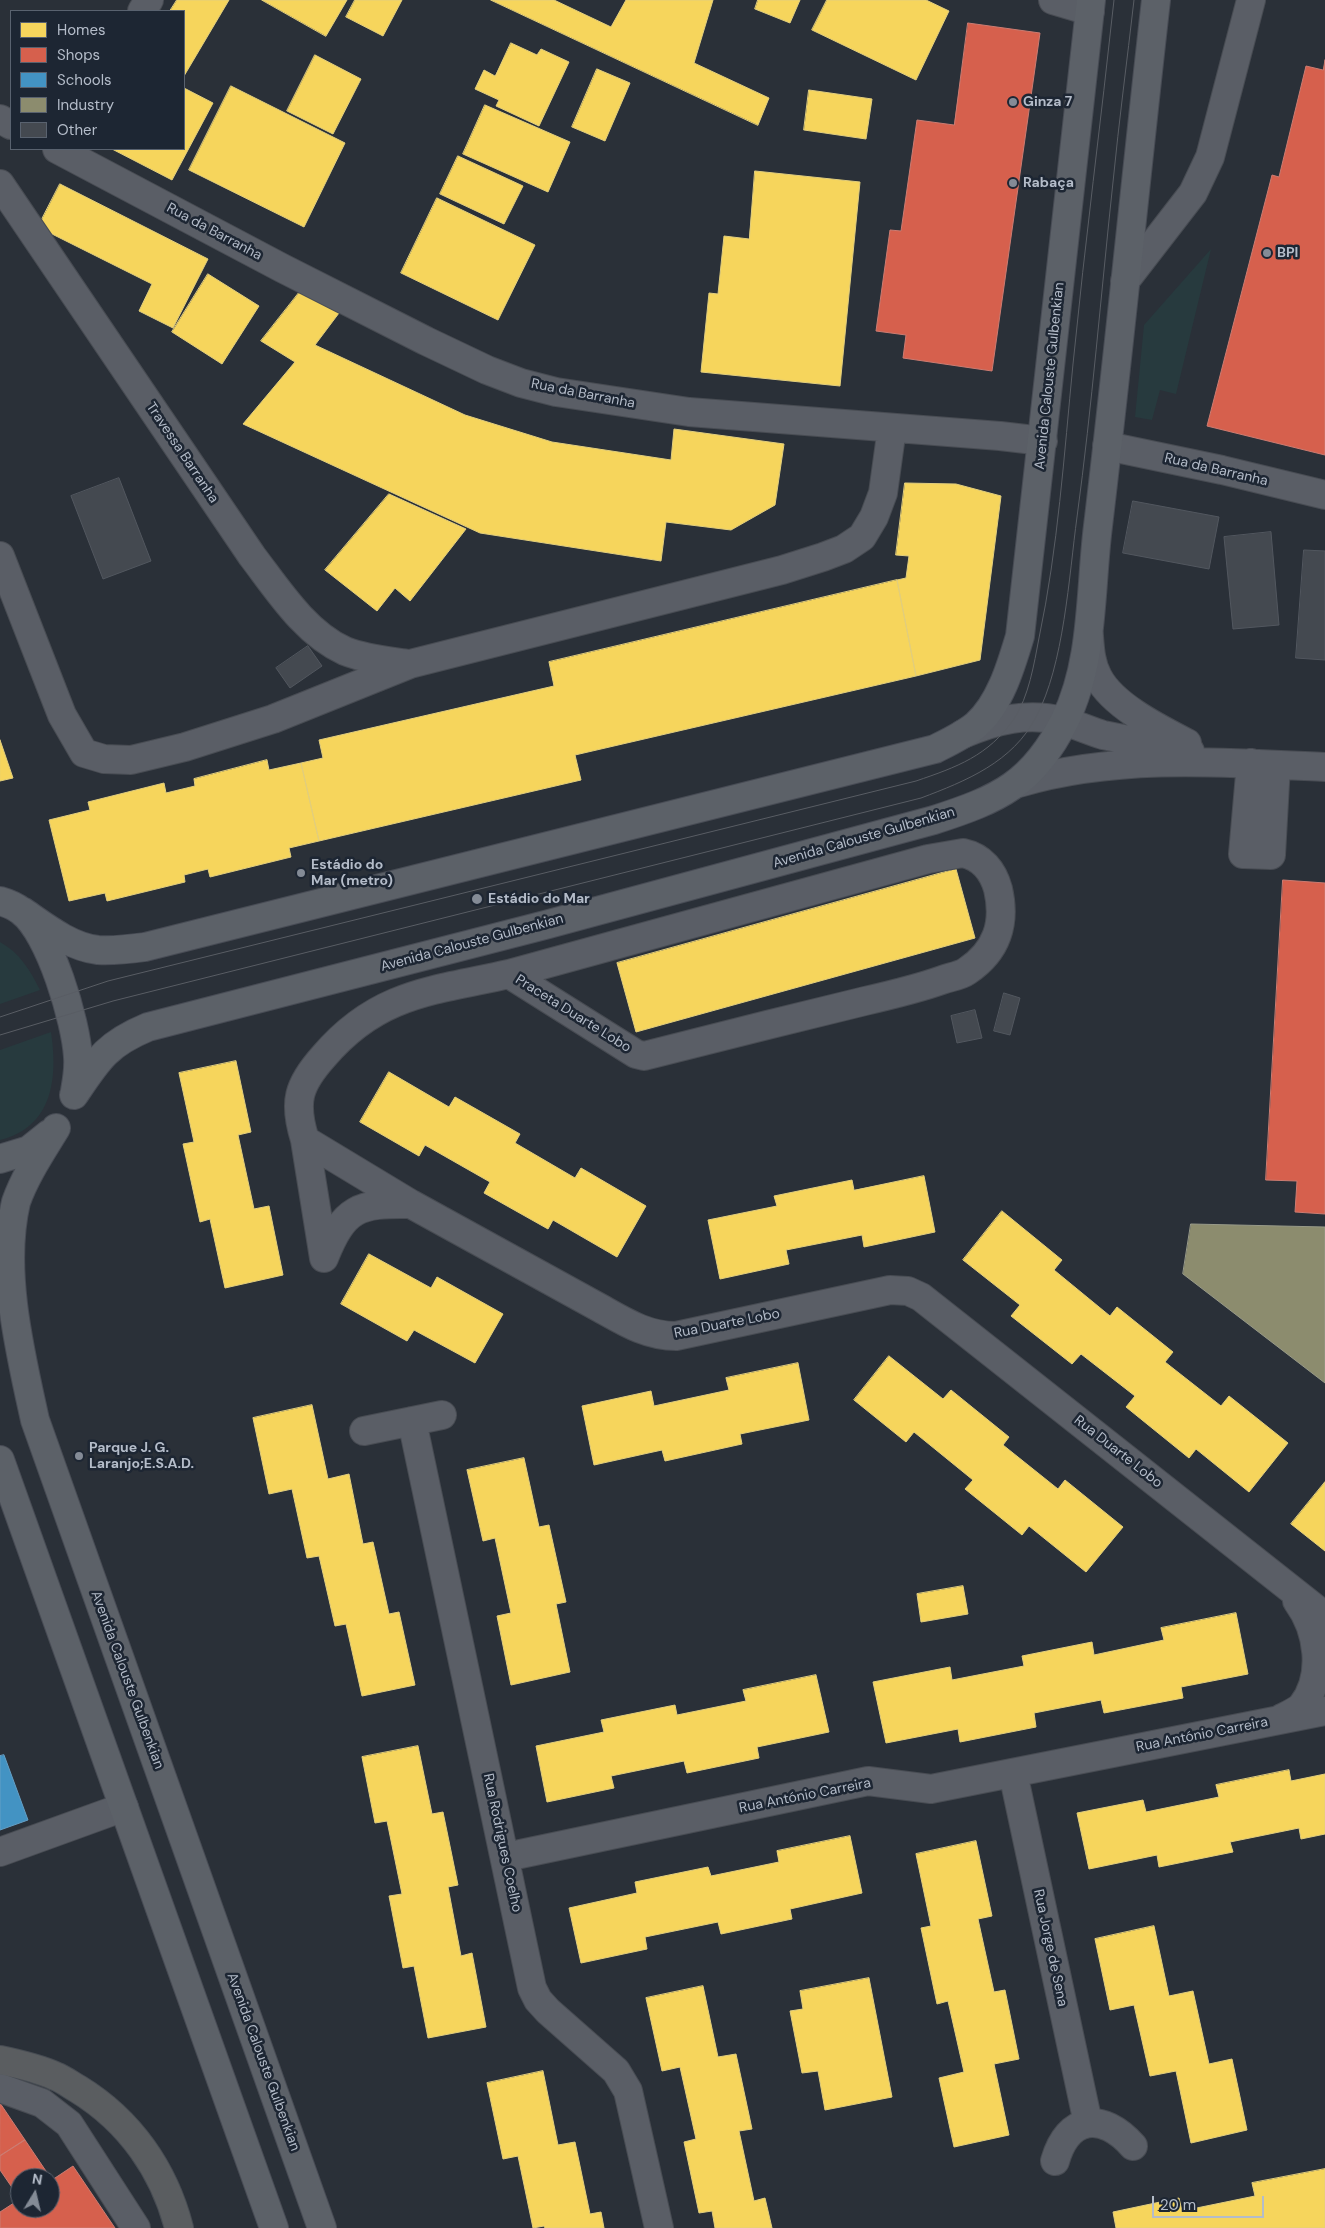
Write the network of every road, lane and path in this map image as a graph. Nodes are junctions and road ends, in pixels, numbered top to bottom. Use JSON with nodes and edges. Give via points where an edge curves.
{"nodes":[{"id":1,"x":1053,"y":0,"type":"edge"},
{"id":2,"x":1156,"y":0,"type":"edge"},
{"id":3,"x":1251,"y":0,"type":"edge"},
{"id":4,"x":1090,"y":5,"type":"edge"},
{"id":5,"x":59,"y":150,"type":"edge"},
{"id":6,"x":0,"y":184,"type":"edge"},
{"id":7,"x":1124,"y":281,"type":"junction"},
{"id":8,"x":892,"y":428,"type":"junction"},
{"id":9,"x":1043,"y":441,"type":"junction"},
{"id":10,"x":1108,"y":446,"type":"junction"},
{"id":11,"x":1325,"y":495,"type":"edge"},
{"id":12,"x":0,"y":556,"type":"edge"},
{"id":13,"x":1088,"y":634,"type":"junction"},
{"id":14,"x":410,"y":664,"type":"junction"},
{"id":15,"x":1065,"y":722,"type":"junction"},
{"id":16,"x":962,"y":734,"type":"junction"},
{"id":17,"x":1263,"y":764,"type":"junction"},
{"id":18,"x":1325,"y":767,"type":"edge"},
{"id":19,"x":1019,"y":783,"type":"junction"},
{"id":20,"x":11,"y":906,"type":"edge"},
{"id":21,"x":509,"y":974,"type":"junction"},
{"id":22,"x":74,"y":1095,"type":"junction"},
{"id":23,"x":56,"y":1128,"type":"junction"},
{"id":24,"x":305,"y":1140,"type":"junction"},
{"id":25,"x":0,"y":1158,"type":"edge"},
{"id":26,"x":410,"y":1204,"type":"junction"},
{"id":27,"x":442,"y":1415,"type":"dead end"},
{"id":28,"x":412,"y":1421,"type":"junction"},
{"id":29,"x":364,"y":1431,"type":"dead end"},
{"id":30,"x":0,"y":1460,"type":"edge"},
{"id":31,"x":1278,"y":1578,"type":"junction"},
{"id":32,"x":1325,"y":1616,"type":"edge"},
{"id":33,"x":1325,"y":1711,"type":"edge"},
{"id":34,"x":1280,"y":1719,"type":"junction"},
{"id":35,"x":1013,"y":1773,"type":"junction"},
{"id":36,"x":124,"y":1807,"type":"junction"},
{"id":37,"x":0,"y":1852,"type":"edge"},
{"id":38,"x":506,"y":1857,"type":"junction"},
{"id":39,"x":0,"y":2060,"type":"edge"},
{"id":40,"x":0,"y":2088,"type":"edge"},
{"id":41,"x":1088,"y":2123,"type":"junction"},
{"id":42,"x":1133,"y":2146,"type":"dead end"},
{"id":43,"x":1054,"y":2161,"type":"dead end"},
{"id":44,"x":136,"y":2228,"type":"edge"},
{"id":45,"x":179,"y":2228,"type":"edge"},
{"id":46,"x":274,"y":2228,"type":"edge"},
{"id":47,"x":322,"y":2228,"type":"edge"},
{"id":48,"x":660,"y":2228,"type":"edge"}],
"edges":[{"from":1,"to":4,"type":"street"},
{"from":2,"to":7,"type":"main road","name":"Avenida Calouste Gulbenkian"},
{"from":3,"to":7,"type":"street","via":[[1201,181]]},
{"from":4,"to":9,"type":"main road","name":"Avenida Calouste Gulbenkian"},
{"from":5,"to":8,"type":"street","name":"Rua da Barranha","via":[[426,341],[521,383],[556,392],[689,412]]},
{"from":6,"to":14,"type":"street","name":"Travessa Barranha","via":[[252,556],[287,602],[316,631],[345,651],[377,660]]},
{"from":7,"to":10,"type":"main road","name":"Avenida Calouste Gulbenkian"},
{"from":8,"to":9,"type":"street","name":"Rua da Barranha"},
{"from":8,"to":14,"type":"street","via":[[883,493],[874,517],[862,537],[844,548],[782,570]]},
{"from":9,"to":16,"type":"main road","name":"Avenida Calouste Gulbenkian","via":[[1020,636],[998,695],[975,726]]},
{"from":10,"to":11,"type":"street","name":"Rua da Barranha"},
{"from":10,"to":13,"type":"main road","name":"Avenida Calouste Gulbenkian","via":[[1093,563]]},
{"from":12,"to":14,"type":"street","via":[[62,715],[84,753],[104,759],[131,760],[185,748],[273,719]]},
{"from":13,"to":15,"type":"main road","name":"Avenida Calouste Gulbenkian","via":[[1080,685]]},
{"from":13,"to":17,"type":"street","via":[[1091,659],[1098,678],[1124,705],[1188,744]]},
{"from":15,"to":16,"type":"street","name":"Avenida Calouste Gulbenkian","via":[[1036,716],[1015,718]]},
{"from":15,"to":17,"type":"street","via":[[1102,734]]},
{"from":15,"to":19,"type":"main road","name":"Avenida Calouste Gulbenkian","via":[[1049,749]]},
{"from":16,"to":20,"type":"main road","name":"Avenida Calouste Gulbenkian","via":[[935,748],[146,947],[99,950],[85,947]]},
{"from":17,"to":18,"type":"street"},
{"from":17,"to":19,"type":"street","via":[[1116,766],[1049,774]]},
{"from":19,"to":22,"type":"main road","name":"Avenida Calouste Gulbenkian","via":[[1000,796],[934,820],[148,1027],[125,1036],[109,1049]]},
{"from":20,"to":22,"type":"main road","via":[[35,927],[46,944],[70,1013],[79,1058]]},
{"from":21,"to":21,"type":"street","name":"Praceta Duarte Lobo","via":[[953,854],[973,855],[986,866],[992,874],[1000,904],[1000,927],[994,943],[965,972],[907,991],[644,1056]]},
{"from":21,"to":24,"type":"street","via":[[398,1000],[355,1024],[316,1065],[300,1092],[297,1106]]},
{"from":22,"to":23,"type":"main road","name":"Avenida Calouste Gulbenkian"},
{"from":23,"to":25,"type":"main road","via":[[29,1150]]},
{"from":23,"to":47,"type":"main road","name":"Avenida Calouste Gulbenkian","via":[[17,1200],[8,1246],[13,1322],[35,1420]]},
{"from":24,"to":26,"type":"street","name":"Rua Duarte Lobo"},
{"from":24,"to":26,"type":"street","via":[[324,1258],[333,1236],[353,1212],[366,1206]]},
{"from":26,"to":31,"type":"street","name":"Rua Duarte Lobo","via":[[630,1325],[661,1336],[890,1290],[908,1291],[921,1297]]},
{"from":27,"to":28,"type":"street"},
{"from":28,"to":29,"type":"street"},
{"from":28,"to":38,"type":"street","name":"Rua Rodrigues Coelho"},
{"from":30,"to":36,"type":"main road"},
{"from":31,"to":32,"type":"street","name":"Rua Duarte Lobo"},
{"from":31,"to":34,"type":"street","name":"Rua António Carreira","via":[[1311,1622],[1321,1663],[1312,1693],[1302,1707]]},
{"from":33,"to":34,"type":"street","name":"Rua António Carreira"},
{"from":34,"to":35,"type":"street","name":"Rua António Carreira"},
{"from":35,"to":38,"type":"street","name":"Rua António Carreira","via":[[931,1789],[868,1781]]},
{"from":35,"to":41,"type":"street","name":"Rua Jorge de Sena"},
{"from":36,"to":37,"type":"street"},
{"from":36,"to":46,"type":"main road"},
{"from":38,"to":48,"type":"street","name":"Rua Rodrigues Coelho","via":[[532,1988],[548,2011],[616,2071],[628,2091]]},
{"from":39,"to":45,"type":"highway","via":[[57,2076],[98,2101],[130,2132],[156,2168],[173,2205]]},
{"from":40,"to":44,"type":"street","via":[[42,2103],[69,2124]]},
{"from":41,"to":42,"type":"street","via":[[1106,2124],[1122,2133]]},
{"from":41,"to":43,"type":"street","via":[[1072,2131],[1060,2145]]}]}
